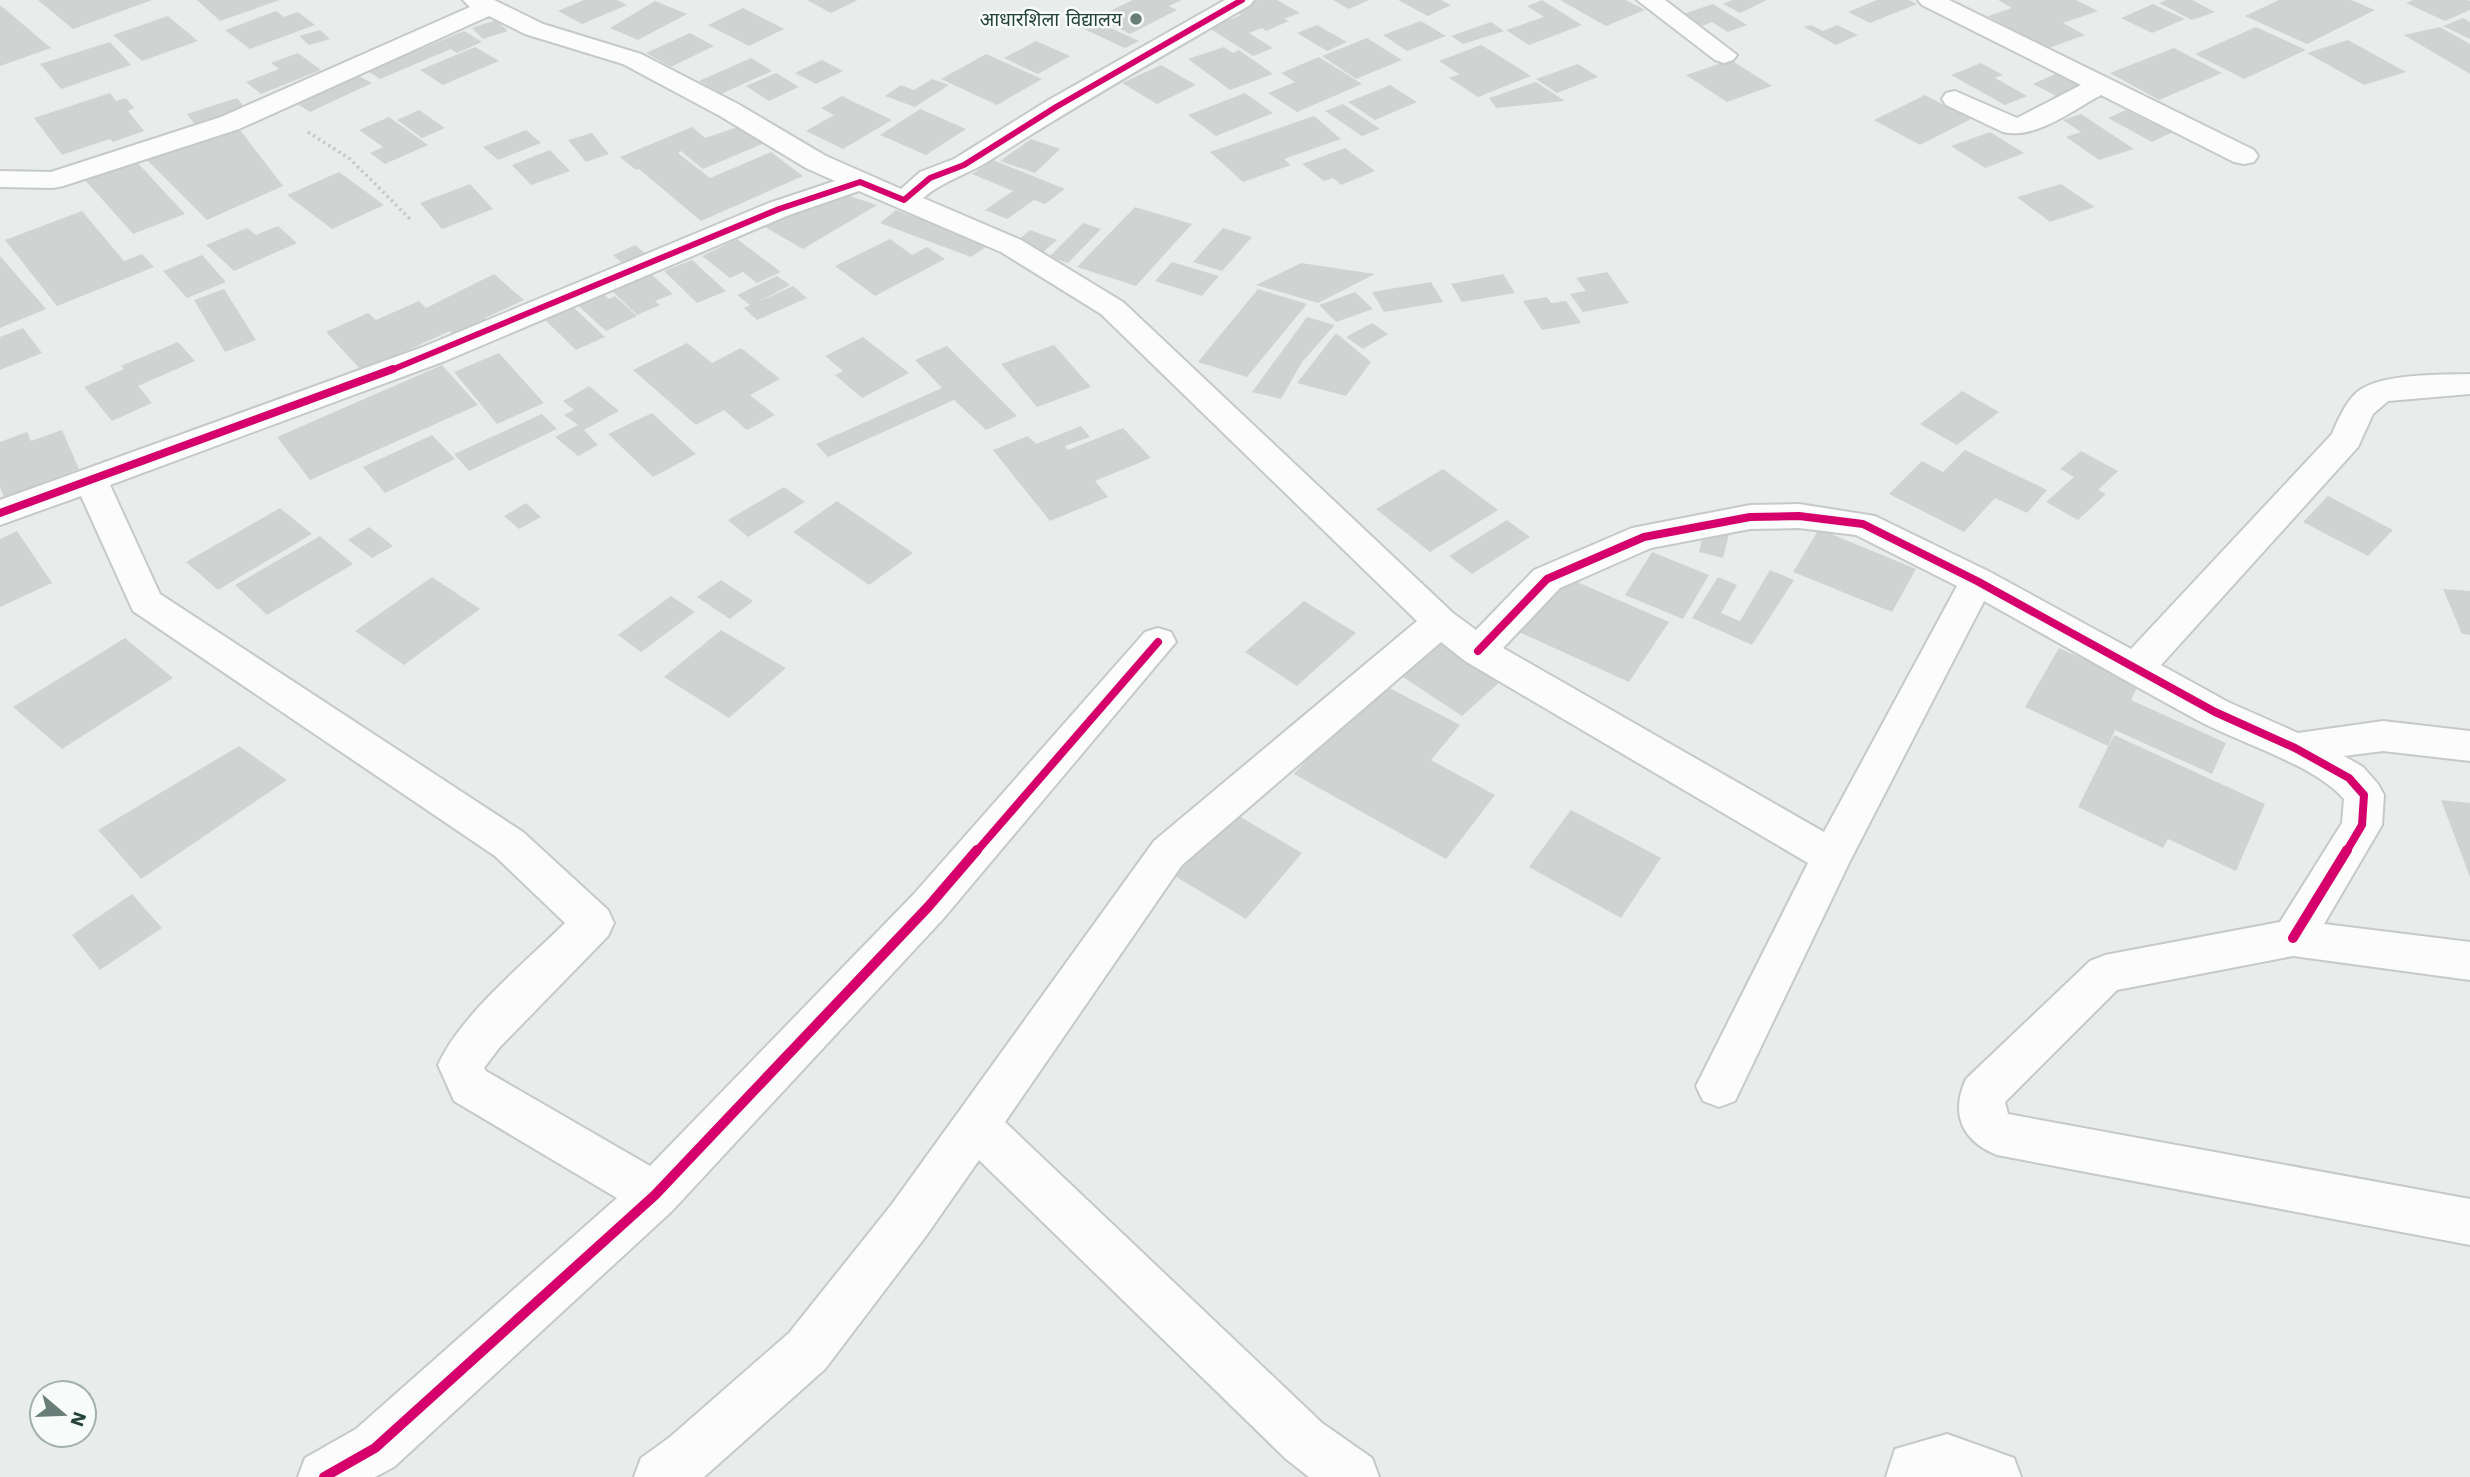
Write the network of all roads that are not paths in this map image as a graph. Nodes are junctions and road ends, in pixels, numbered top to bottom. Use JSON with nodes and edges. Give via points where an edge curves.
{"nodes":[{"id":1,"x":1242,"y":0,"type":"edge"},
{"id":2,"x":1648,"y":0,"type":"edge"},
{"id":3,"x":1930,"y":0,"type":"edge"},
{"id":4,"x":482,"y":4,"type":"edge"},
{"id":5,"x":1724,"y":55,"type":"dead end"},
{"id":6,"x":2101,"y":85,"type":"junction"},
{"id":7,"x":1955,"y":99,"type":"dead end"},
{"id":8,"x":2244,"y":156,"type":"dead end"},
{"id":9,"x":0,"y":179,"type":"edge"},
{"id":10,"x":860,"y":182,"type":"junction"},
{"id":11,"x":904,"y":200,"type":"junction"},
{"id":12,"x":2470,"y":384,"type":"edge"},
{"id":13,"x":91,"y":480,"type":"junction"},
{"id":14,"x":0,"y":513,"type":"edge"},
{"id":15,"x":1977,"y":581,"type":"junction"},
{"id":16,"x":1440,"y":622,"type":"junction"},
{"id":17,"x":1158,"y":642,"type":"dead end"},
{"id":18,"x":1478,"y":651,"type":"junction"},
{"id":19,"x":2137,"y":667,"type":"junction"},
{"id":20,"x":2470,"y":746,"type":"edge"},
{"id":21,"x":2295,"y":748,"type":"junction"},
{"id":22,"x":1832,"y":857,"type":"junction"},
{"id":23,"x":2293,"y":938,"type":"junction"},
{"id":24,"x":2470,"y":961,"type":"edge"},
{"id":25,"x":1719,"y":1086,"type":"dead end"},
{"id":26,"x":976,"y":1126,"type":"junction"},
{"id":27,"x":655,"y":1195,"type":"junction"},
{"id":28,"x":2470,"y":1222,"type":"edge"},
{"id":29,"x":324,"y":1477,"type":"edge"},
{"id":30,"x":660,"y":1477,"type":"edge"},
{"id":31,"x":1353,"y":1477,"type":"edge"},
{"id":32,"x":1912,"y":1477,"type":"edge"},
{"id":33,"x":1995,"y":1477,"type":"edge"}],
"edges":[{"from":1,"to":11,"type":"street","via":[[964,165],[930,178]]},
{"from":2,"to":5,"type":"street"},
{"from":3,"to":6,"type":"street"},
{"from":4,"to":9,"type":"street","via":[[267,107],[193,136],[52,180]]},
{"from":4,"to":10,"type":"street","via":[[534,29],[632,59]]},
{"from":6,"to":7,"type":"street","via":[[2023,125],[2012,126]]},
{"from":6,"to":8,"type":"street"},
{"from":10,"to":11,"type":"street"},
{"from":10,"to":13,"type":"street","via":[[779,209],[434,354]]},
{"from":11,"to":16,"type":"street","via":[[1011,246],[1112,308]]},
{"from":12,"to":19,"type":"street","via":[[2376,394],[2358,411],[2346,439]]},
{"from":13,"to":14,"type":"street"},
{"from":13,"to":27,"type":"street","via":[[146,602],[509,844],[593,923],[483,1034],[460,1065],[470,1086]]},
{"from":15,"to":18,"type":"street","via":[[1863,524],[1799,516],[1750,517],[1644,537],[1547,579]]},
{"from":15,"to":19,"type":"street"},
{"from":15,"to":22,"type":"street"},
{"from":16,"to":18,"type":"street"},
{"from":16,"to":26,"type":"street","via":[[1168,853]]},
{"from":17,"to":27,"type":"street","via":[[928,907]]},
{"from":18,"to":22,"type":"street"},
{"from":19,"to":21,"type":"street","via":[[2215,712]]},
{"from":20,"to":21,"type":"street","via":[[2383,736]]},
{"from":21,"to":23,"type":"street","via":[[2349,778],[2364,795],[2362,825]]},
{"from":22,"to":25,"type":"street"},
{"from":23,"to":24,"type":"street"},
{"from":23,"to":28,"type":"street","via":[[2105,974],[1982,1094],[1984,1122],[1997,1133]]},
{"from":26,"to":30,"type":"street","via":[[807,1351]]},
{"from":26,"to":31,"type":"street","via":[[1304,1441]]},
{"from":27,"to":29,"type":"street","via":[[375,1448]]},
{"from":32,"to":33,"type":"street","via":[[1914,1468],[1947,1460]]}]}
